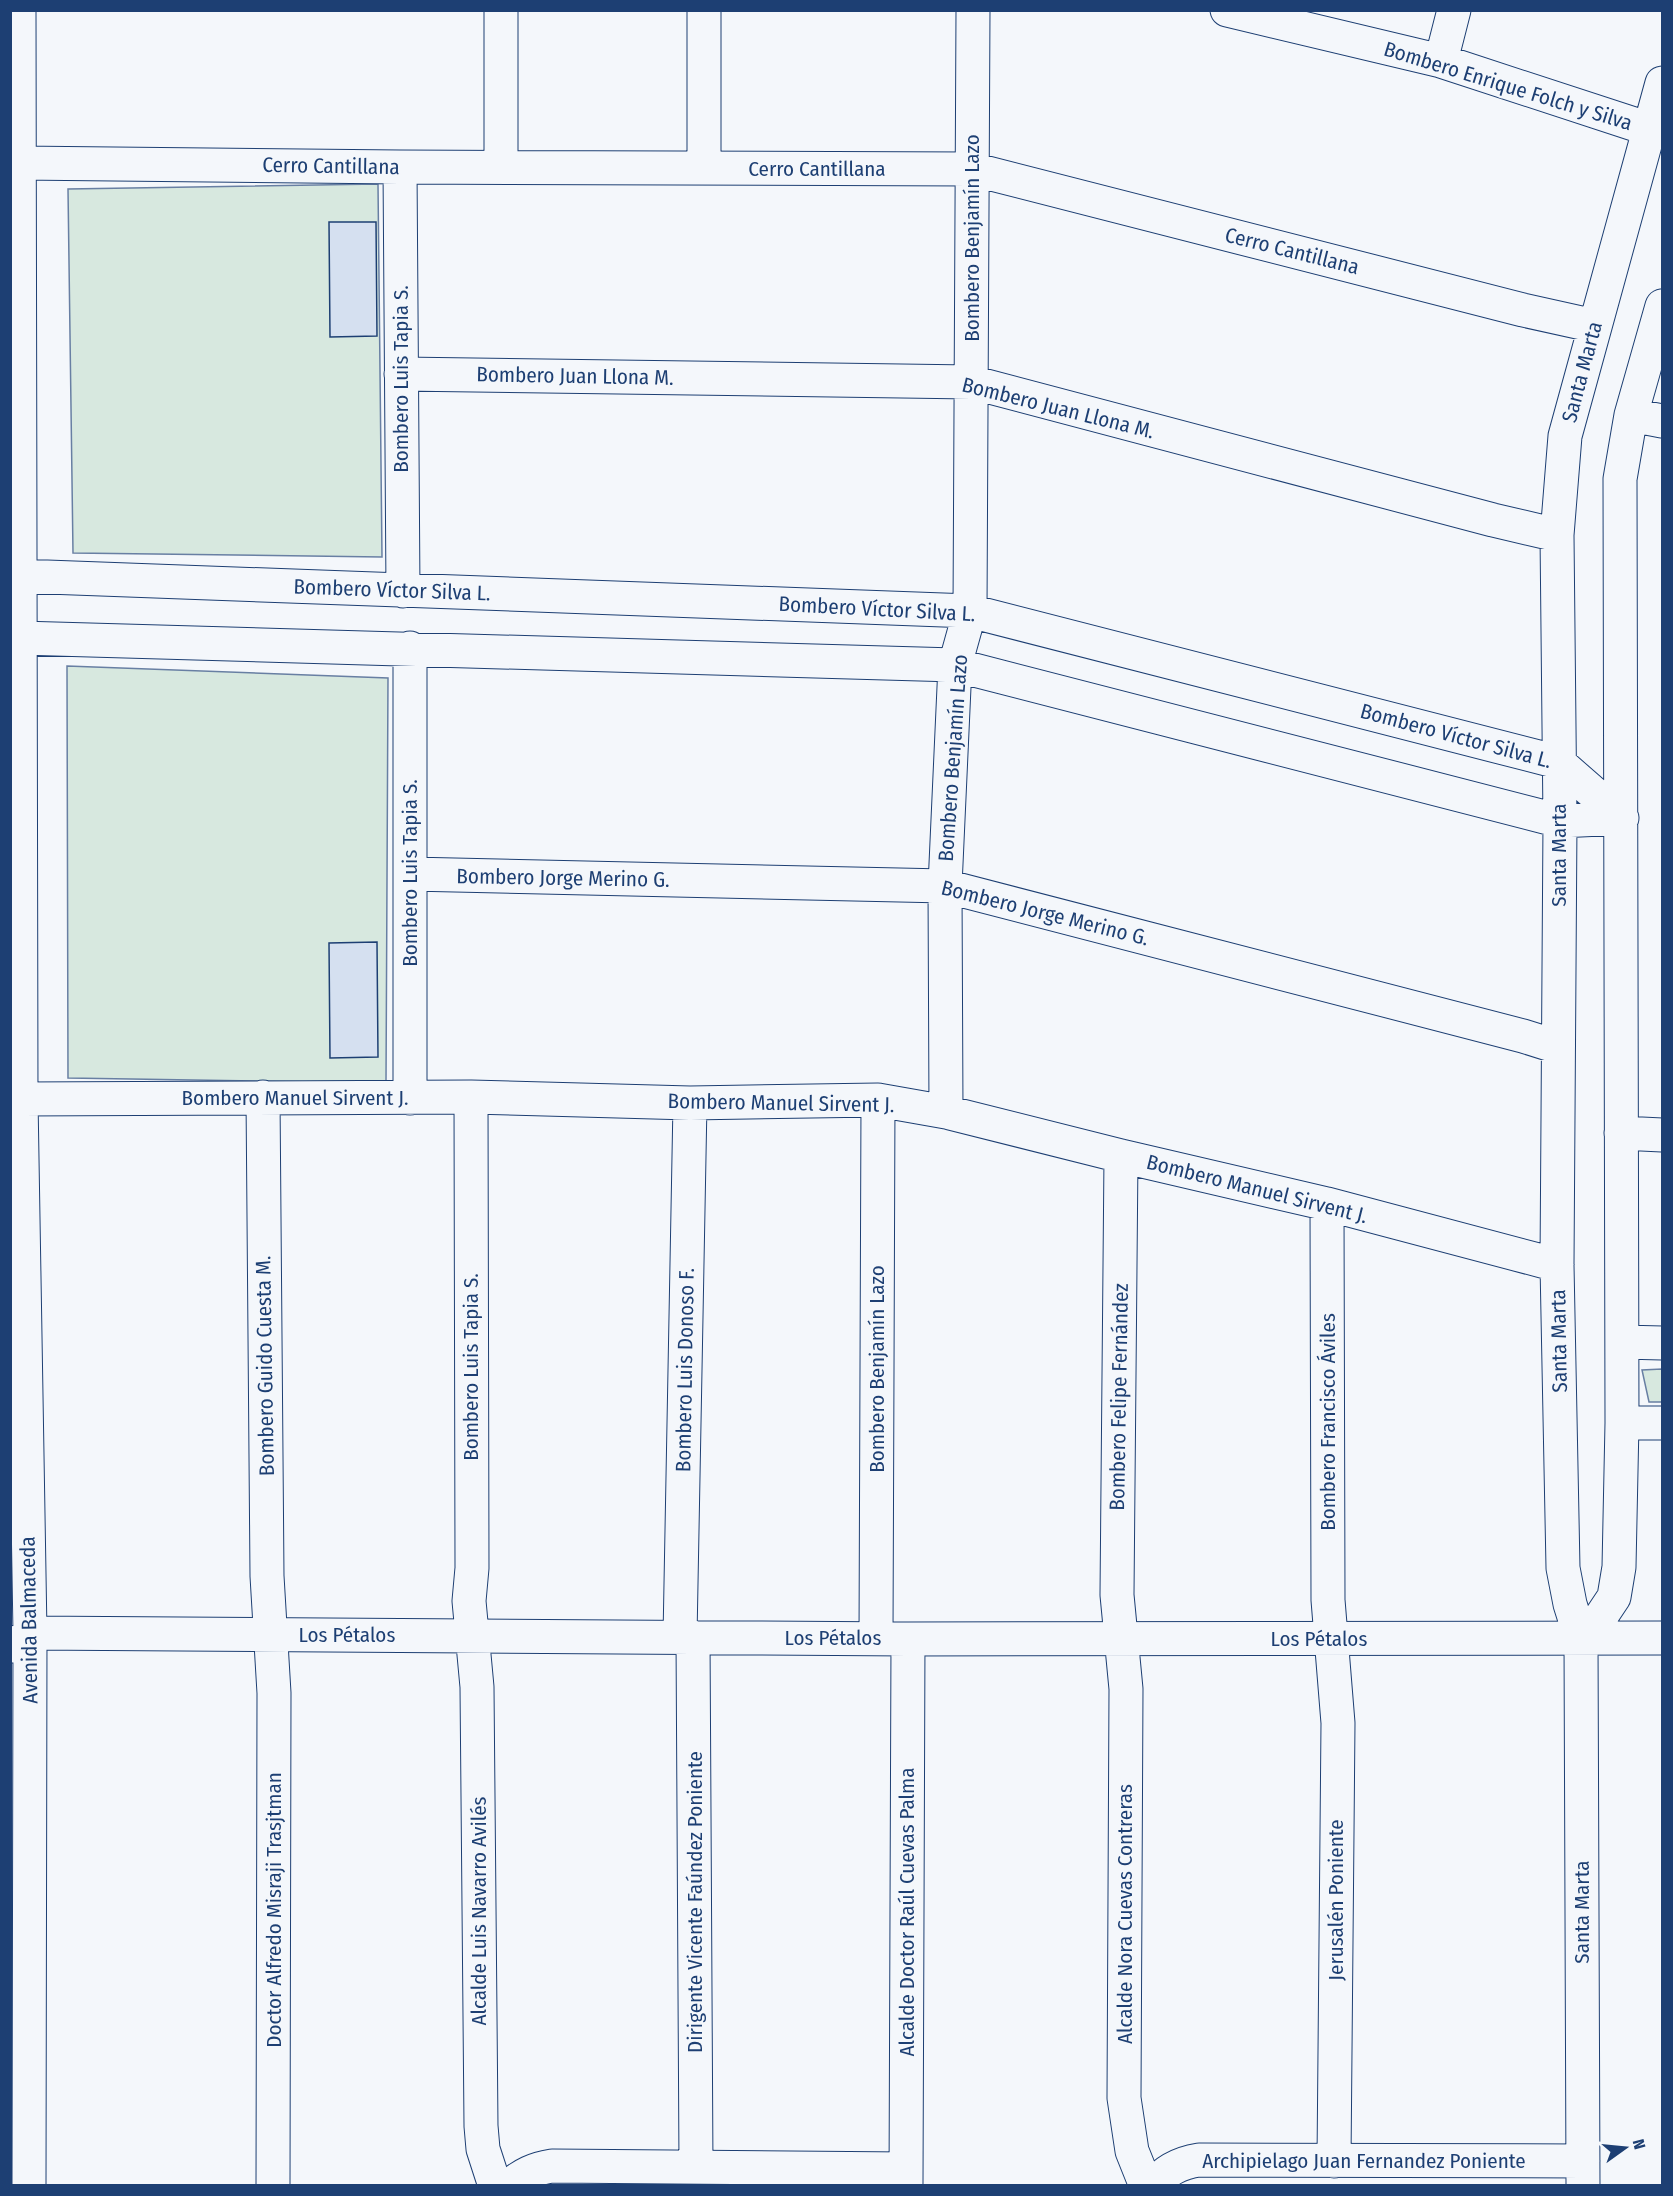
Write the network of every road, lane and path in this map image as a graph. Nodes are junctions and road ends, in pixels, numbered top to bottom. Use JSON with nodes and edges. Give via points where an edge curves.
{"nodes":[{"id":1,"x":19,"y":10,"type":"edge"},
{"id":2,"x":501,"y":10,"type":"edge"},
{"id":3,"x":704,"y":10,"type":"edge"},
{"id":4,"x":973,"y":10,"type":"edge"},
{"id":5,"x":1227,"y":10,"type":"edge"},
{"id":6,"x":1454,"y":10,"type":"edge"},
{"id":7,"x":1441,"y":61,"type":"junction"},
{"id":8,"x":1662,"y":83,"type":"edge"},
{"id":9,"x":1649,"y":129,"type":"junction"},
{"id":10,"x":19,"y":163,"type":"junction"},
{"id":11,"x":400,"y":167,"type":"junction"},
{"id":12,"x":501,"y":167,"type":"junction"},
{"id":13,"x":704,"y":168,"type":"junction"},
{"id":14,"x":972,"y":169,"type":"junction"},
{"id":15,"x":15,"y":253,"type":"edge"},
{"id":16,"x":1662,"y":306,"type":"edge"},
{"id":17,"x":1595,"y":326,"type":"junction"},
{"id":18,"x":401,"y":374,"type":"junction"},
{"id":19,"x":971,"y":382,"type":"junction"},
{"id":20,"x":1631,"y":415,"type":"junction"},
{"id":21,"x":1662,"y":421,"type":"edge"},
{"id":22,"x":1557,"y":535,"type":"junction"},
{"id":23,"x":20,"y":576,"type":"junction"},
{"id":24,"x":402,"y":591,"type":"junction"},
{"id":25,"x":970,"y":611,"type":"junction"},
{"id":26,"x":20,"y":638,"type":"junction"},
{"id":27,"x":410,"y":648,"type":"junction"},
{"id":28,"x":955,"y":665,"type":"junction"},
{"id":29,"x":1558,"y":762,"type":"junction"},
{"id":30,"x":1622,"y":818,"type":"junction"},
{"id":31,"x":1560,"y":821,"type":"junction"},
{"id":32,"x":410,"y":874,"type":"junction"},
{"id":33,"x":945,"y":886,"type":"junction"},
{"id":34,"x":1558,"y":1047,"type":"junction"},
{"id":35,"x":263,"y":1097,"type":"junction"},
{"id":36,"x":471,"y":1097,"type":"junction"},
{"id":37,"x":21,"y":1098,"type":"junction"},
{"id":38,"x":410,"y":1098,"type":"junction"},
{"id":39,"x":878,"y":1100,"type":"junction"},
{"id":40,"x":690,"y":1103,"type":"junction"},
{"id":41,"x":946,"y":1112,"type":"junction"},
{"id":42,"x":1621,"y":1133,"type":"junction"},
{"id":43,"x":1662,"y":1135,"type":"edge"},
{"id":44,"x":1121,"y":1156,"type":"junction"},
{"id":45,"x":1327,"y":1204,"type":"junction"},
{"id":46,"x":1557,"y":1265,"type":"junction"},
{"id":47,"x":1622,"y":1342,"type":"junction"},
{"id":48,"x":1662,"y":1343,"type":"edge"},
{"id":49,"x":1622,"y":1422,"type":"junction"},
{"id":50,"x":1662,"y":1423,"type":"edge"},
{"id":51,"x":271,"y":1634,"type":"junction"},
{"id":52,"x":472,"y":1635,"type":"junction"},
{"id":53,"x":687,"y":1637,"type":"junction"},
{"id":54,"x":876,"y":1638,"type":"junction"},
{"id":55,"x":908,"y":1638,"type":"junction"},
{"id":56,"x":1581,"y":1638,"type":"junction"},
{"id":57,"x":1662,"y":1638,"type":"edge"},
{"id":58,"x":1121,"y":1639,"type":"junction"},
{"id":59,"x":1332,"y":1639,"type":"junction"},
{"id":60,"x":20,"y":1641,"type":"edge"},
{"id":61,"x":1334,"y":2161,"type":"junction"},
{"id":62,"x":696,"y":2167,"type":"junction"},
{"id":63,"x":1583,"y":2173,"type":"edge"},
{"id":64,"x":906,"y":2177,"type":"edge"},
{"id":65,"x":29,"y":2186,"type":"edge"},
{"id":66,"x":273,"y":2186,"type":"edge"},
{"id":67,"x":495,"y":2186,"type":"edge"},
{"id":68,"x":509,"y":2186,"type":"edge"},
{"id":69,"x":1146,"y":2186,"type":"edge"},
{"id":70,"x":1153,"y":2186,"type":"edge"}],
"edges":[{"from":1,"to":10,"type":"street","name":"Avenida Balmaceda"},
{"from":2,"to":12,"type":"street"},
{"from":3,"to":13,"type":"street"},
{"from":4,"to":14,"type":"street","name":"Bombero Benjamín Lazo"},
{"from":5,"to":7,"type":"street","name":"Bombero Enrique Folch y Silva"},
{"from":6,"to":7,"type":"street"},
{"from":7,"to":9,"type":"street","name":"Bombero Enrique Folch y Silva"},
{"from":8,"to":9,"type":"street","name":"Santa Marta"},
{"from":9,"to":17,"type":"street","name":"Santa Marta"},
{"from":10,"to":11,"type":"street","name":"Cerro Cantillana"},
{"from":10,"to":15,"type":"street","name":"Avenida Balmaceda"},
{"from":11,"to":12,"type":"street","name":"Cerro Cantillana"},
{"from":11,"to":18,"type":"street","name":"Bombero Luis Tapia S."},
{"from":12,"to":13,"type":"street","name":"Cerro Cantillana"},
{"from":13,"to":14,"type":"street","name":"Cerro Cantillana"},
{"from":14,"to":17,"type":"street","name":"Cerro Cantillana"},
{"from":14,"to":19,"type":"street","name":"Bombero Benjamín Lazo"},
{"from":15,"to":23,"type":"street","name":"Avenida Balmaceda"},
{"from":16,"to":20,"type":"street"},
{"from":17,"to":22,"type":"street","name":"Santa Marta","via":[[1565,436]]},
{"from":18,"to":19,"type":"street","name":"Bombero Juan Llona M."},
{"from":18,"to":24,"type":"street","name":"Bombero Luis Tapia S."},
{"from":19,"to":22,"type":"street","name":"Bombero Juan Llona M."},
{"from":19,"to":25,"type":"street","name":"Bombero Benjamín Lazo"},
{"from":20,"to":21,"type":"street"},
{"from":20,"to":30,"type":"street","via":[[1620,479]]},
{"from":22,"to":29,"type":"street","name":"Santa Marta"},
{"from":23,"to":24,"type":"street","name":"Bombero Víctor Silva L."},
{"from":23,"to":26,"type":"street","name":"Avenida Balmaceda"},
{"from":24,"to":25,"type":"street","name":"Bombero Víctor Silva L."},
{"from":25,"to":28,"type":"street","name":"Bombero Benjamín Lazo"},
{"from":25,"to":29,"type":"street","name":"Bombero Víctor Silva L."},
{"from":26,"to":27,"type":"street"},
{"from":26,"to":37,"type":"street","name":"Avenida Balmaceda"},
{"from":27,"to":28,"type":"street"},
{"from":27,"to":32,"type":"street","name":"Bombero Luis Tapia S."},
{"from":28,"to":31,"type":"street"},
{"from":28,"to":33,"type":"street","name":"Bombero Benjamín Lazo"},
{"from":29,"to":30,"type":"street","name":"Bombero Víctor Silva L."},
{"from":29,"to":31,"type":"street","name":"Santa Marta"},
{"from":30,"to":31,"type":"street"},
{"from":30,"to":42,"type":"street"},
{"from":31,"to":34,"type":"street","name":"Santa Marta"},
{"from":32,"to":33,"type":"street","name":"Bombero Jorge Merino G."},
{"from":32,"to":38,"type":"street","name":"Bombero Luis Tapia S."},
{"from":33,"to":34,"type":"street","name":"Bombero Jorge Merino G."},
{"from":33,"to":41,"type":"street","name":"Bombero Benjamín Lazo"},
{"from":34,"to":46,"type":"street","name":"Santa Marta"},
{"from":35,"to":37,"type":"street","name":"Bombero Manuel Sirvent J."},
{"from":35,"to":38,"type":"street","name":"Bombero Manuel Sirvent J."},
{"from":35,"to":51,"type":"street","name":"Bombero Guido Cuesta M.","via":[[267,1576]]},
{"from":36,"to":38,"type":"street","name":"Bombero Manuel Sirvent J."},
{"from":36,"to":40,"type":"street","name":"Bombero Manuel Sirvent J."},
{"from":36,"to":52,"type":"street","name":"Bombero Luis Tapia S."},
{"from":37,"to":60,"type":"street","name":"Avenida Balmaceda"},
{"from":39,"to":40,"type":"street","name":"Bombero Manuel Sirvent J."},
{"from":39,"to":41,"type":"street","name":"Bombero Manuel Sirvent J."},
{"from":39,"to":54,"type":"street","name":"Bombero Benjamín Lazo"},
{"from":40,"to":53,"type":"street","name":"Bombero Luis Donoso F."},
{"from":41,"to":44,"type":"street","name":"Bombero Manuel Sirvent J."},
{"from":42,"to":43,"type":"street"},
{"from":42,"to":47,"type":"street"},
{"from":44,"to":45,"type":"street","name":"Bombero Manuel Sirvent J."},
{"from":44,"to":58,"type":"street","name":"Bombero Felipe Fernández","via":[[1117,1595]]},
{"from":45,"to":46,"type":"street","name":"Bombero Manuel Sirvent J."},
{"from":45,"to":59,"type":"street","name":"Bombero Francisco Áviles","via":[[1328,1600]]},
{"from":46,"to":56,"type":"street","name":"Santa Marta","via":[[1563,1568]]},
{"from":47,"to":48,"type":"street"},
{"from":47,"to":49,"type":"street"},
{"from":49,"to":50,"type":"street"},
{"from":49,"to":56,"type":"street","via":[[1619,1567],[1614,1597]]},
{"from":51,"to":52,"type":"street","name":"Los Pétalos"},
{"from":51,"to":60,"type":"street","name":"Los Pétalos"},
{"from":51,"to":66,"type":"street","name":"Doctor Alfredo Misraji Trasjtman"},
{"from":52,"to":53,"type":"street","name":"Los Pétalos"},
{"from":52,"to":67,"type":"street","name":"Alcalde Luis Navarro Avilés","via":[[477,1688],[481,2126],[483,2149]]},
{"from":53,"to":54,"type":"street","name":"Los Pétalos"},
{"from":53,"to":62,"type":"street","name":"Dirigente Vicente Faúndez Poniente"},
{"from":54,"to":55,"type":"street","name":"Los Pétalos"},
{"from":55,"to":58,"type":"street","name":"Los Pétalos"},
{"from":55,"to":64,"type":"street","name":"Alcalde Doctor Raúl Cuevas Palma"},
{"from":56,"to":57,"type":"street","name":"Los Pétalos"},
{"from":56,"to":59,"type":"street","name":"Los Pétalos"},
{"from":56,"to":63,"type":"street","name":"Santa Marta"},
{"from":58,"to":59,"type":"street","name":"Los Pétalos"},
{"from":58,"to":69,"type":"street","name":"Alcalde Nora Cuevas Contreras","via":[[1126,1689],[1124,2098],[1132,2151]]},
{"from":59,"to":61,"type":"street","name":"Jerusalén Poniente","via":[[1338,1723]]},
{"from":60,"to":65,"type":"street","name":"Avenida Balmaceda"},
{"from":61,"to":63,"type":"street","name":"Archipielago Juan Fernandez Poniente"},
{"from":61,"to":70,"type":"street","name":"Archipielago Juan Fernandez Poniente","via":[[1199,2160],[1170,2170]]},
{"from":62,"to":64,"type":"street"},
{"from":62,"to":68,"type":"street","via":[[552,2166],[535,2168]]}]}
